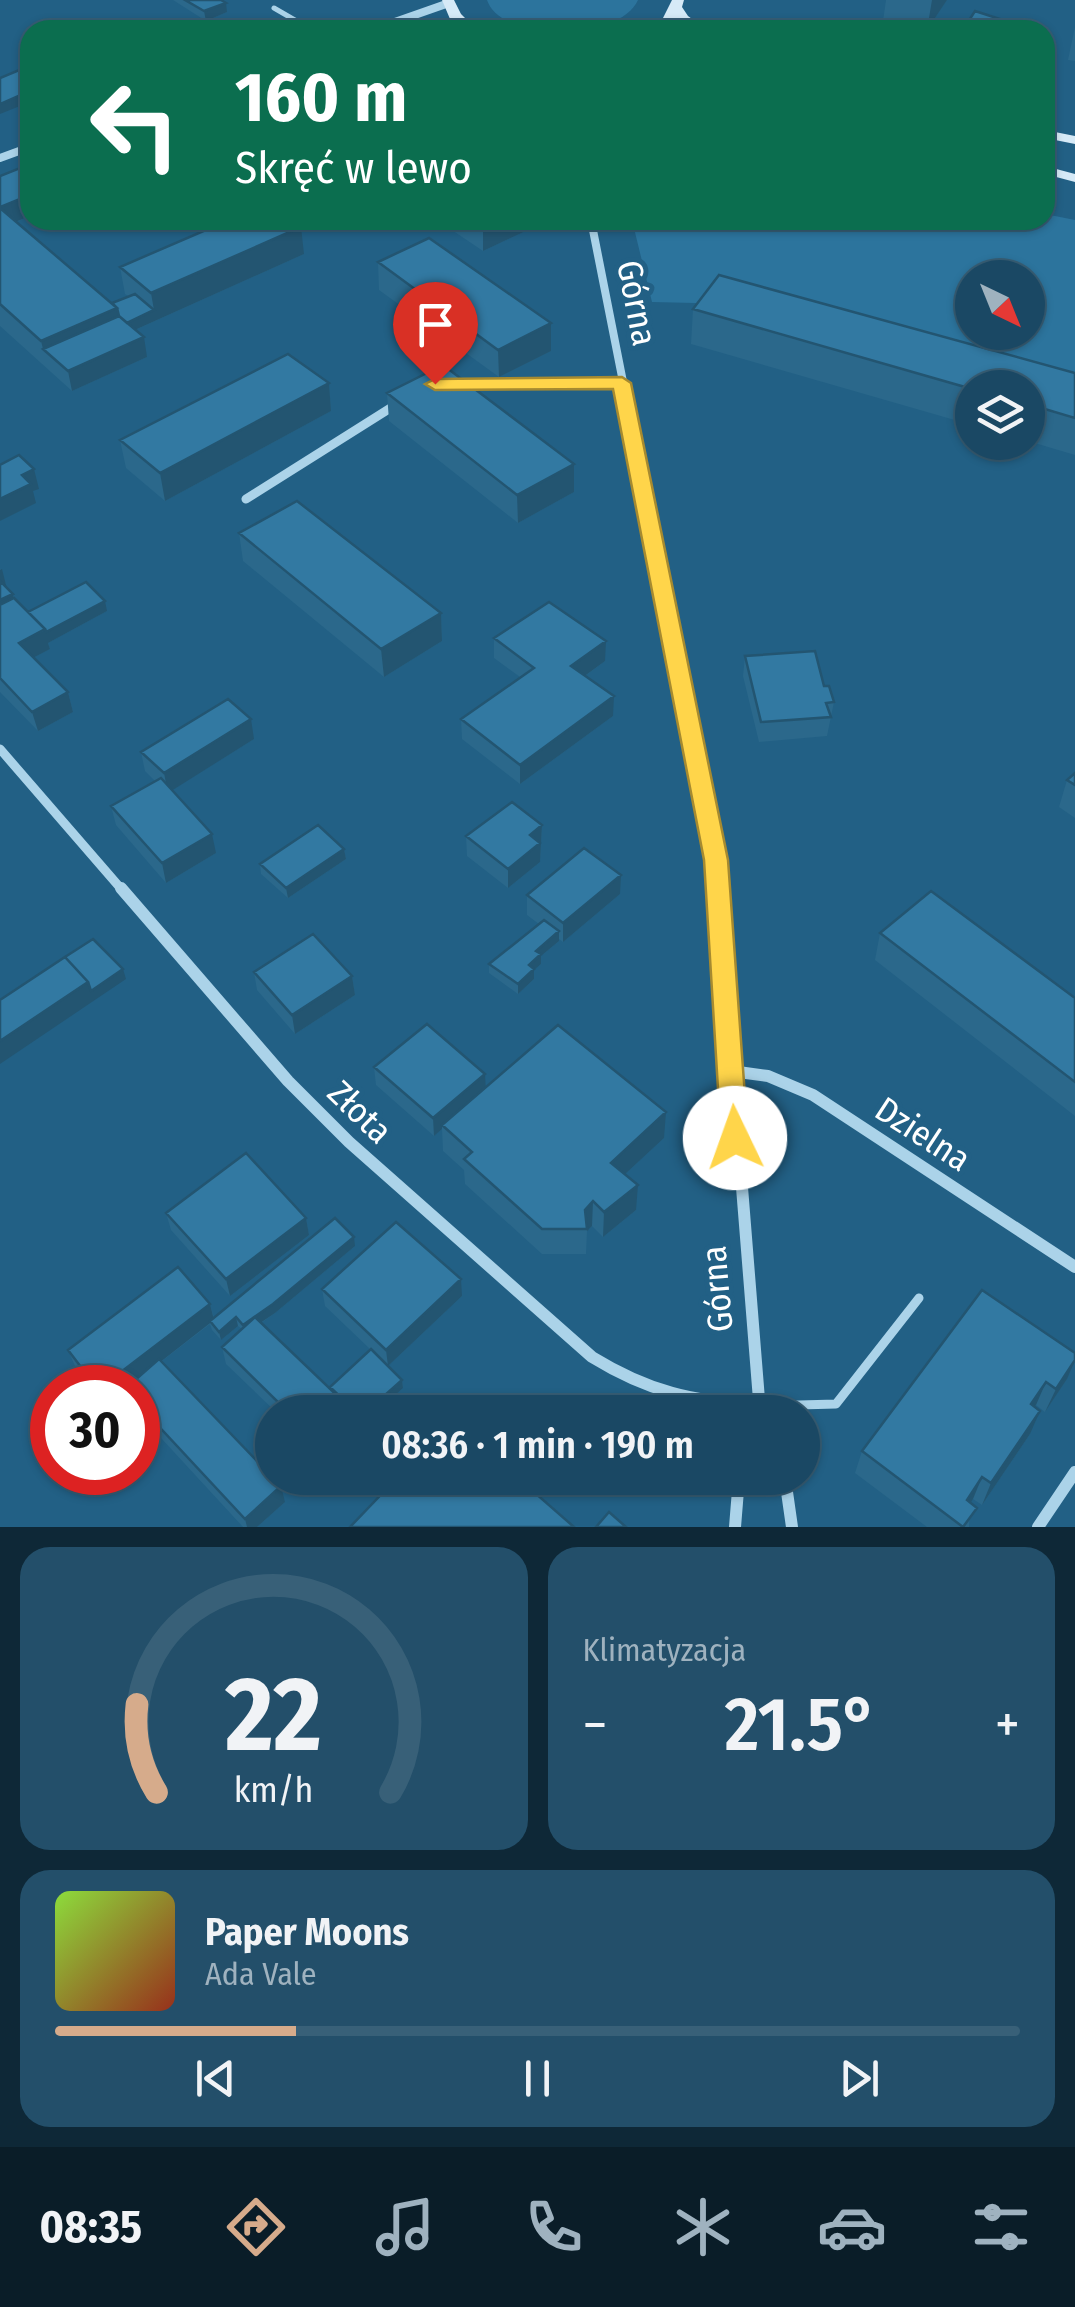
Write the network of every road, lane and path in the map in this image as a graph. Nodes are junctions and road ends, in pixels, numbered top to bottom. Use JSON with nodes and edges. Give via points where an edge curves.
{"nodes":[{"id":1,"x":448,"y":2,"type":"edge"},
{"id":2,"x":274,"y":8,"type":"dead end"},
{"id":3,"x":295,"y":20,"type":"edge"},
{"id":4,"x":399,"y":20,"type":"edge"},
{"id":5,"x":592,"y":230,"type":"edge"},
{"id":6,"x":622,"y":383,"type":"junction"},
{"id":7,"x":455,"y":385,"type":"edge"},
{"id":8,"x":416,"y":394,"type":"edge"},
{"id":9,"x":246,"y":498,"type":"dead end"},
{"id":10,"x":0,"y":749,"type":"edge"},
{"id":11,"x":731,"y":1071,"type":"junction"},
{"id":12,"x":1075,"y":1267,"type":"edge"},
{"id":13,"x":919,"y":1298,"type":"dead end"},
{"id":14,"x":665,"y":1395,"type":"edge"},
{"id":15,"x":757,"y":1395,"type":"edge"},
{"id":16,"x":820,"y":1405,"type":"edge"},
{"id":17,"x":1075,"y":1472,"type":"edge"},
{"id":18,"x":737,"y":1495,"type":"edge"},
{"id":19,"x":787,"y":1495,"type":"edge"},
{"id":20,"x":734,"y":1527,"type":"edge"},
{"id":21,"x":792,"y":1527,"type":"edge"},
{"id":22,"x":1038,"y":1527,"type":"edge"}],
"edges":[{"from":1,"to":4,"type":"street"},
{"from":2,"to":3,"type":"lane"},
{"from":5,"to":6,"type":"street","name":"Górna"},
{"from":6,"to":7,"type":"street"},
{"from":6,"to":11,"type":"street","name":"Górna","via":[[716,860]]},
{"from":8,"to":9,"type":"street"},
{"from":10,"to":14,"type":"street","name":"Złota","via":[[288,1081],[349,1142],[592,1356]]},
{"from":11,"to":12,"type":"street","name":"Dzielna","via":[[768,1076],[813,1095]]},
{"from":11,"to":15,"type":"street","name":"Górna"},
{"from":13,"to":16,"type":"lane","via":[[836,1404]]},
{"from":17,"to":22,"type":"street"},
{"from":18,"to":20,"type":"street"},
{"from":19,"to":21,"type":"street"}]}
